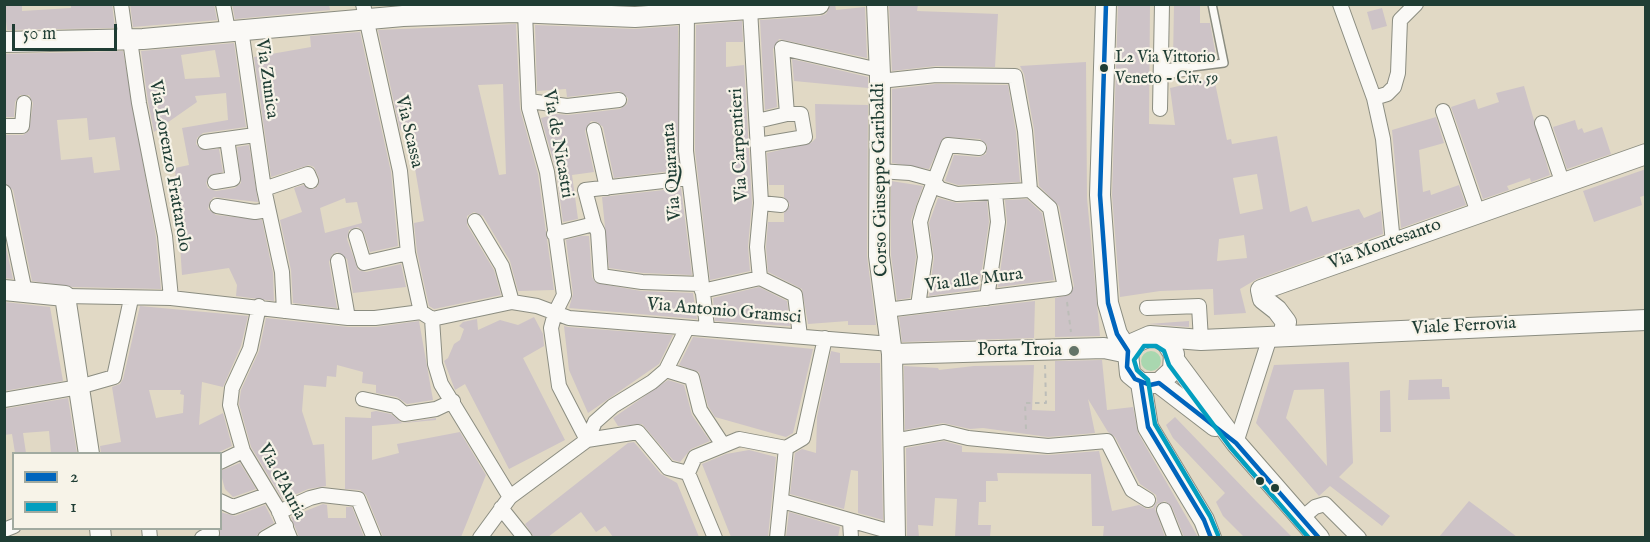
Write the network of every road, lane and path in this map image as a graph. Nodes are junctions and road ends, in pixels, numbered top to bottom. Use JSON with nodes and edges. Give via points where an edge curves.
{"nodes":[{"id":1,"x":121,"y":4,"type":"edge"},
{"id":2,"x":223,"y":4,"type":"edge"},
{"id":3,"x":819,"y":4,"type":"edge"},
{"id":4,"x":877,"y":4,"type":"edge"},
{"id":5,"x":1107,"y":4,"type":"edge"},
{"id":6,"x":1162,"y":4,"type":"edge"},
{"id":7,"x":1212,"y":4,"type":"edge"},
{"id":8,"x":1340,"y":4,"type":"edge"},
{"id":9,"x":1416,"y":4,"type":"edge"},
{"id":10,"x":752,"y":7,"type":"edge"},
{"id":11,"x":687,"y":9,"type":"edge"},
{"id":12,"x":519,"y":10,"type":"edge"},
{"id":13,"x":365,"y":12,"type":"edge"},
{"id":14,"x":234,"y":30,"type":"junction"},
{"id":15,"x":5,"y":38,"type":"edge"},
{"id":16,"x":128,"y":40,"type":"junction"},
{"id":17,"x":1184,"y":69,"type":"joint"},
{"id":18,"x":1161,"y":72,"type":"junction"},
{"id":19,"x":880,"y":75,"type":"junction"},
{"id":20,"x":1374,"y":98,"type":"junction"},
{"id":21,"x":619,"y":100,"type":"dead end"},
{"id":22,"x":529,"y":101,"type":"junction"},
{"id":23,"x":24,"y":103,"type":"dead end"},
{"id":24,"x":1160,"y":109,"type":"dead end"},
{"id":25,"x":1443,"y":111,"type":"dead end"},
{"id":26,"x":788,"y":114,"type":"junction"},
{"id":27,"x":757,"y":121,"type":"junction"},
{"id":28,"x":1542,"y":123,"type":"dead end"},
{"id":29,"x":4,"y":126,"type":"edge"},
{"id":30,"x":594,"y":129,"type":"dead end"},
{"id":31,"x":255,"y":135,"type":"junction"},
{"id":32,"x":227,"y":139,"type":"junction"},
{"id":33,"x":206,"y":142,"type":"dead end"},
{"id":34,"x":758,"y":145,"type":"junction"},
{"id":35,"x":979,"y":148,"type":"dead end"},
{"id":36,"x":1646,"y":154,"type":"edge"},
{"id":37,"x":879,"y":171,"type":"junction"},
{"id":38,"x":689,"y":178,"type":"junction"},
{"id":39,"x":311,"y":181,"type":"dead end"},
{"id":40,"x":215,"y":182,"type":"dead end"},
{"id":41,"x":935,"y":184,"type":"junction"},
{"id":42,"x":1563,"y":184,"type":"junction"},
{"id":43,"x":607,"y":188,"type":"junction"},
{"id":44,"x":264,"y":189,"type":"junction"},
{"id":45,"x":1030,"y":190,"type":"junction"},
{"id":46,"x":4,"y":192,"type":"edge"},
{"id":47,"x":995,"y":194,"type":"junction"},
{"id":48,"x":761,"y":203,"type":"junction"},
{"id":49,"x":781,"y":205,"type":"dead end"},
{"id":50,"x":217,"y":206,"type":"dead end"},
{"id":51,"x":268,"y":210,"type":"junction"},
{"id":52,"x":1478,"y":213,"type":"junction"},
{"id":53,"x":475,"y":221,"type":"dead end"},
{"id":54,"x":594,"y":224,"type":"junction"},
{"id":55,"x":554,"y":234,"type":"junction"},
{"id":56,"x":356,"y":236,"type":"dead end"},
{"id":57,"x":1393,"y":243,"type":"junction"},
{"id":58,"x":408,"y":253,"type":"junction"},
{"id":59,"x":338,"y":261,"type":"dead end"},
{"id":60,"x":760,"y":279,"type":"junction"},
{"id":61,"x":702,"y":288,"type":"junction"},
{"id":62,"x":1065,"y":288,"type":"junction"},
{"id":63,"x":4,"y":290,"type":"edge"},
{"id":64,"x":25,"y":292,"type":"junction"},
{"id":65,"x":65,"y":296,"type":"junction"},
{"id":66,"x":171,"y":298,"type":"junction"},
{"id":67,"x":987,"y":298,"type":"junction"},
{"id":68,"x":132,"y":299,"type":"junction"},
{"id":69,"x":512,"y":302,"type":"junction"},
{"id":70,"x":260,"y":306,"type":"junction"},
{"id":71,"x":918,"y":306,"type":"junction"},
{"id":72,"x":1147,"y":308,"type":"dead end"},
{"id":73,"x":886,"y":310,"type":"junction"},
{"id":74,"x":284,"y":311,"type":"junction"},
{"id":75,"x":555,"y":313,"type":"junction"},
{"id":76,"x":427,"y":316,"type":"junction"},
{"id":77,"x":348,"y":318,"type":"junction"},
{"id":78,"x":1646,"y":320,"type":"edge"},
{"id":79,"x":707,"y":327,"type":"junction"},
{"id":80,"x":687,"y":328,"type":"junction"},
{"id":81,"x":800,"y":336,"type":"junction"},
{"id":82,"x":1276,"y":337,"type":"junction"},
{"id":83,"x":825,"y":338,"type":"junction"},
{"id":84,"x":1159,"y":338,"type":"junction"},
{"id":85,"x":1201,"y":340,"type":"junction"},
{"id":86,"x":891,"y":349,"type":"junction"},
{"id":87,"x":1074,"y":349,"type":"junction"},
{"id":88,"x":1044,"y":351,"type":"junction"},
{"id":89,"x":1128,"y":352,"type":"junction"},
{"id":90,"x":1175,"y":361,"type":"junction"},
{"id":91,"x":666,"y":370,"type":"junction"},
{"id":92,"x":1150,"y":383,"type":"junction"},
{"id":93,"x":79,"y":387,"type":"junction"},
{"id":94,"x":363,"y":399,"type":"dead end"},
{"id":95,"x":4,"y":400,"type":"edge"},
{"id":96,"x":453,"y":401,"type":"junction"},
{"id":97,"x":587,"y":440,"type":"junction"},
{"id":98,"x":893,"y":441,"type":"junction"},
{"id":99,"x":1236,"y":443,"type":"junction"},
{"id":100,"x":1026,"y":444,"type":"junction"},
{"id":101,"x":723,"y":445,"type":"junction"},
{"id":102,"x":786,"y":448,"type":"junction"},
{"id":103,"x":89,"y":451,"type":"edge"},
{"id":104,"x":243,"y":451,"type":"junction"},
{"id":105,"x":222,"y":461,"type":"edge"},
{"id":106,"x":688,"y":472,"type":"junction"},
{"id":107,"x":268,"y":494,"type":"junction"},
{"id":108,"x":1148,"y":500,"type":"dead end"},
{"id":109,"x":782,"y":501,"type":"junction"},
{"id":110,"x":222,"y":502,"type":"edge"},
{"id":111,"x":505,"y":502,"type":"junction"},
{"id":112,"x":1164,"y":510,"type":"dead end"},
{"id":113,"x":279,"y":512,"type":"junction"},
{"id":114,"x":1302,"y":518,"type":"junction"},
{"id":115,"x":850,"y":522,"type":"junction"},
{"id":116,"x":288,"y":532,"type":"edge"},
{"id":117,"x":895,"y":535,"type":"edge"},
{"id":118,"x":265,"y":537,"type":"edge"},
{"id":119,"x":374,"y":537,"type":"edge"},
{"id":120,"x":480,"y":537,"type":"edge"},
{"id":121,"x":525,"y":537,"type":"edge"},
{"id":122,"x":715,"y":537,"type":"edge"},
{"id":123,"x":777,"y":537,"type":"edge"},
{"id":124,"x":851,"y":537,"type":"edge"},
{"id":125,"x":1175,"y":537,"type":"edge"},
{"id":126,"x":1211,"y":537,"type":"edge"},
{"id":127,"x":1319,"y":537,"type":"edge"},
{"id":128,"x":1359,"y":537,"type":"edge"}],
"edges":[{"from":1,"to":16,"type":"street","name":"Via Lorenzo Frattarolo"},
{"from":2,"to":14,"type":"street","name":"Via Zunica"},
{"from":3,"to":10,"type":"street"},
{"from":4,"to":19,"type":"street","name":"Corso Giuseppe Garibaldi"},
{"from":5,"to":89,"type":"street","via":[[1100,195],[1108,303],[1117,334]]},
{"from":6,"to":18,"type":"street"},
{"from":7,"to":17,"type":"lane","via":[[1224,63]]},
{"from":8,"to":20,"type":"street"},
{"from":9,"to":20,"type":"street","via":[[1400,20],[1394,87]]},
{"from":10,"to":11,"type":"street"},
{"from":10,"to":27,"type":"street","name":"Via Carpentieri"},
{"from":11,"to":12,"type":"street","via":[[635,17]]},
{"from":11,"to":38,"type":"street","name":"Via Quaranta"},
{"from":12,"to":13,"type":"street","via":[[403,16]]},
{"from":12,"to":22,"type":"street","name":"Via de Nicastri"},
{"from":13,"to":14,"type":"street"},
{"from":13,"to":58,"type":"street","name":"Via Scassa","via":[[400,171]]},
{"from":14,"to":16,"type":"street"},
{"from":14,"to":31,"type":"street","name":"Via Zunica"},
{"from":15,"to":16,"type":"street"},
{"from":16,"to":66,"type":"street","name":"Via Lorenzo Frattarolo","via":[[165,236]]},
{"from":17,"to":18,"type":"street"},
{"from":18,"to":24,"type":"street"},
{"from":19,"to":26,"type":"street","via":[[782,48]]},
{"from":19,"to":37,"type":"street","name":"Corso Giuseppe Garibaldi"},
{"from":19,"to":45,"type":"street","via":[[1015,76]]},
{"from":20,"to":57,"type":"street","via":[[1383,139]]},
{"from":21,"to":22,"type":"street","via":[[567,106]]},
{"from":22,"to":55,"type":"street","name":"Via de Nicastri","via":[[547,172]]},
{"from":23,"to":29,"type":"street","via":[[22,126]]},
{"from":25,"to":52,"type":"street"},
{"from":26,"to":27,"type":"street"},
{"from":26,"to":34,"type":"street","via":[[801,114],[805,137]]},
{"from":27,"to":34,"type":"street","name":"Via Carpentieri"},
{"from":28,"to":42,"type":"street"},
{"from":30,"to":43,"type":"street"},
{"from":31,"to":32,"type":"street","name":"Via Zunica"},
{"from":31,"to":44,"type":"street","name":"Via Zunica"},
{"from":32,"to":33,"type":"street","name":"Via Zunica"},
{"from":32,"to":40,"type":"street","via":[[233,179]]},
{"from":34,"to":48,"type":"street","name":"Via Carpentieri"},
{"from":35,"to":41,"type":"street","via":[[948,145]]},
{"from":36,"to":42,"type":"street","name":"Via Montesanto"},
{"from":37,"to":41,"type":"street","via":[[910,173],[932,179]]},
{"from":37,"to":73,"type":"street","name":"Corso Giuseppe Garibaldi","via":[[879,256]]},
{"from":38,"to":43,"type":"street"},
{"from":38,"to":61,"type":"street","name":"Via Quaranta"},
{"from":39,"to":44,"type":"street","via":[[308,174]]},
{"from":41,"to":47,"type":"street","via":[[957,194]]},
{"from":41,"to":71,"type":"street","via":[[920,222],[925,257]]},
{"from":42,"to":52,"type":"street","name":"Via Montesanto"},
{"from":43,"to":54,"type":"street","via":[[585,190]]},
{"from":44,"to":51,"type":"street","name":"Via Zunica"},
{"from":45,"to":47,"type":"street"},
{"from":45,"to":62,"type":"street","via":[[1050,208]]},
{"from":46,"to":64,"type":"street"},
{"from":47,"to":67,"type":"street","via":[[998,222]]},
{"from":48,"to":49,"type":"street"},
{"from":48,"to":60,"type":"street","name":"Via Carpentieri","via":[[757,247]]},
{"from":50,"to":51,"type":"street","via":[[255,212]]},
{"from":51,"to":74,"type":"street","name":"Via Zunica","via":[[282,272]]},
{"from":52,"to":57,"type":"street","name":"Via Montesanto"},
{"from":53,"to":69,"type":"street","via":[[502,266]]},
{"from":54,"to":55,"type":"street"},
{"from":54,"to":61,"type":"street","via":[[601,276]]},
{"from":55,"to":75,"type":"street","name":"Via de Nicastri","via":[[564,295]]},
{"from":56,"to":58,"type":"street","via":[[364,263]]},
{"from":57,"to":82,"type":"street","name":"Via Montesanto","via":[[1261,290],[1263,299],[1286,322]]},
{"from":58,"to":76,"type":"street","name":"Via Scassa"},
{"from":59,"to":77,"type":"street"},
{"from":60,"to":61,"type":"street"},
{"from":60,"to":81,"type":"street","via":[[795,295]]},
{"from":61,"to":79,"type":"street","name":"Via Quaranta"},
{"from":62,"to":67,"type":"street","name":"Via alle Mura"},
{"from":62,"to":87,"type":"path"},
{"from":63,"to":64,"type":"street"},
{"from":64,"to":65,"type":"street"},
{"from":65,"to":68,"type":"street"},
{"from":65,"to":93,"type":"street"},
{"from":66,"to":68,"type":"street"},
{"from":66,"to":70,"type":"street"},
{"from":67,"to":71,"type":"street","name":"Via alle Mura"},
{"from":68,"to":93,"type":"street","via":[[114,377]]},
{"from":69,"to":75,"type":"street","name":"Via Antonio Gramsci"},
{"from":69,"to":76,"type":"street"},
{"from":70,"to":74,"type":"street"},
{"from":70,"to":104,"type":"street","name":"Via d'Auria","via":[[250,349],[232,388],[230,405]]},
{"from":71,"to":73,"type":"street","name":"Via alle Mura"},
{"from":72,"to":85,"type":"street","via":[[1199,306]]},
{"from":73,"to":86,"type":"street","name":"Corso Giuseppe Garibaldi"},
{"from":74,"to":77,"type":"street"},
{"from":75,"to":80,"type":"street","name":"Via Antonio Gramsci","via":[[569,318]]},
{"from":75,"to":97,"type":"street","name":"Via de Nicastri","via":[[551,328],[560,386]]},
{"from":76,"to":77,"type":"street"},
{"from":76,"to":96,"type":"street","name":"Via Scassa","via":[[441,384]]},
{"from":78,"to":82,"type":"street","name":"Viale Ferrovia"},
{"from":79,"to":80,"type":"street","name":"Via Antonio Gramsci"},
{"from":79,"to":81,"type":"street","name":"Via Antonio Gramsci"},
{"from":80,"to":91,"type":"street"},
{"from":81,"to":83,"type":"street","name":"Via Antonio Gramsci"},
{"from":82,"to":85,"type":"street","name":"Viale Ferrovia"},
{"from":82,"to":99,"type":"street"},
{"from":83,"to":86,"type":"street","name":"Via Antonio Gramsci"},
{"from":83,"to":102,"type":"street","via":[[803,438]]},
{"from":84,"to":85,"type":"street","name":"Viale Ferrovia"},
{"from":84,"to":89,"type":"street","via":[[1141,338]]},
{"from":84,"to":90,"type":"street","via":[[1171,347]]},
{"from":85,"to":90,"type":"street"},
{"from":86,"to":88,"type":"street"},
{"from":86,"to":98,"type":"street","name":"Corso Giuseppe Garibaldi"},
{"from":87,"to":88,"type":"street"},
{"from":87,"to":89,"type":"street"},
{"from":88,"to":100,"type":"path","via":[[1046,403],[1025,403]]},
{"from":89,"to":92,"type":"street","via":[[1130,374]]},
{"from":90,"to":92,"type":"street","via":[[1167,378]]},
{"from":90,"to":99,"type":"street"},
{"from":91,"to":97,"type":"street","via":[[613,406],[595,422]]},
{"from":91,"to":101,"type":"street","via":[[692,378],[700,410]]},
{"from":92,"to":99,"type":"street"},
{"from":92,"to":126,"type":"street","via":[[1148,427]]},
{"from":93,"to":95,"type":"street"},
{"from":93,"to":103,"type":"street"},
{"from":94,"to":96,"type":"street","via":[[395,406],[404,414],[436,409]]},
{"from":96,"to":111,"type":"street","name":"Via Scassa"},
{"from":97,"to":106,"type":"street","via":[[638,432],[668,468]]},
{"from":97,"to":111,"type":"street"},
{"from":98,"to":100,"type":"street","via":[[944,432]]},
{"from":98,"to":117,"type":"street","name":"Corso Giuseppe Garibaldi"},
{"from":99,"to":114,"type":"street"},
{"from":100,"to":108,"type":"street","via":[[1107,441],[1132,490]]},
{"from":101,"to":102,"type":"street","via":[[739,439]]},
{"from":101,"to":106,"type":"street","via":[[696,457]]},
{"from":102,"to":109,"type":"street"},
{"from":104,"to":105,"type":"street"},
{"from":104,"to":107,"type":"street","name":"Via d'Auria"},
{"from":106,"to":122,"type":"street"},
{"from":107,"to":110,"type":"street","via":[[233,507]]},
{"from":107,"to":113,"type":"street","name":"Via d'Auria"},
{"from":109,"to":115,"type":"street"},
{"from":109,"to":123,"type":"street"},
{"from":111,"to":120,"type":"street"},
{"from":111,"to":121,"type":"street","name":"Via Scassa"},
{"from":112,"to":125,"type":"street"},
{"from":113,"to":116,"type":"street","name":"Via d'Auria"},
{"from":113,"to":119,"type":"street","via":[[322,495],[358,499]]},
{"from":114,"to":127,"type":"street"},
{"from":114,"to":128,"type":"street","via":[[1325,504]]},
{"from":115,"to":117,"type":"street"},
{"from":115,"to":124,"type":"street"},
{"from":116,"to":118,"type":"street"}]}
